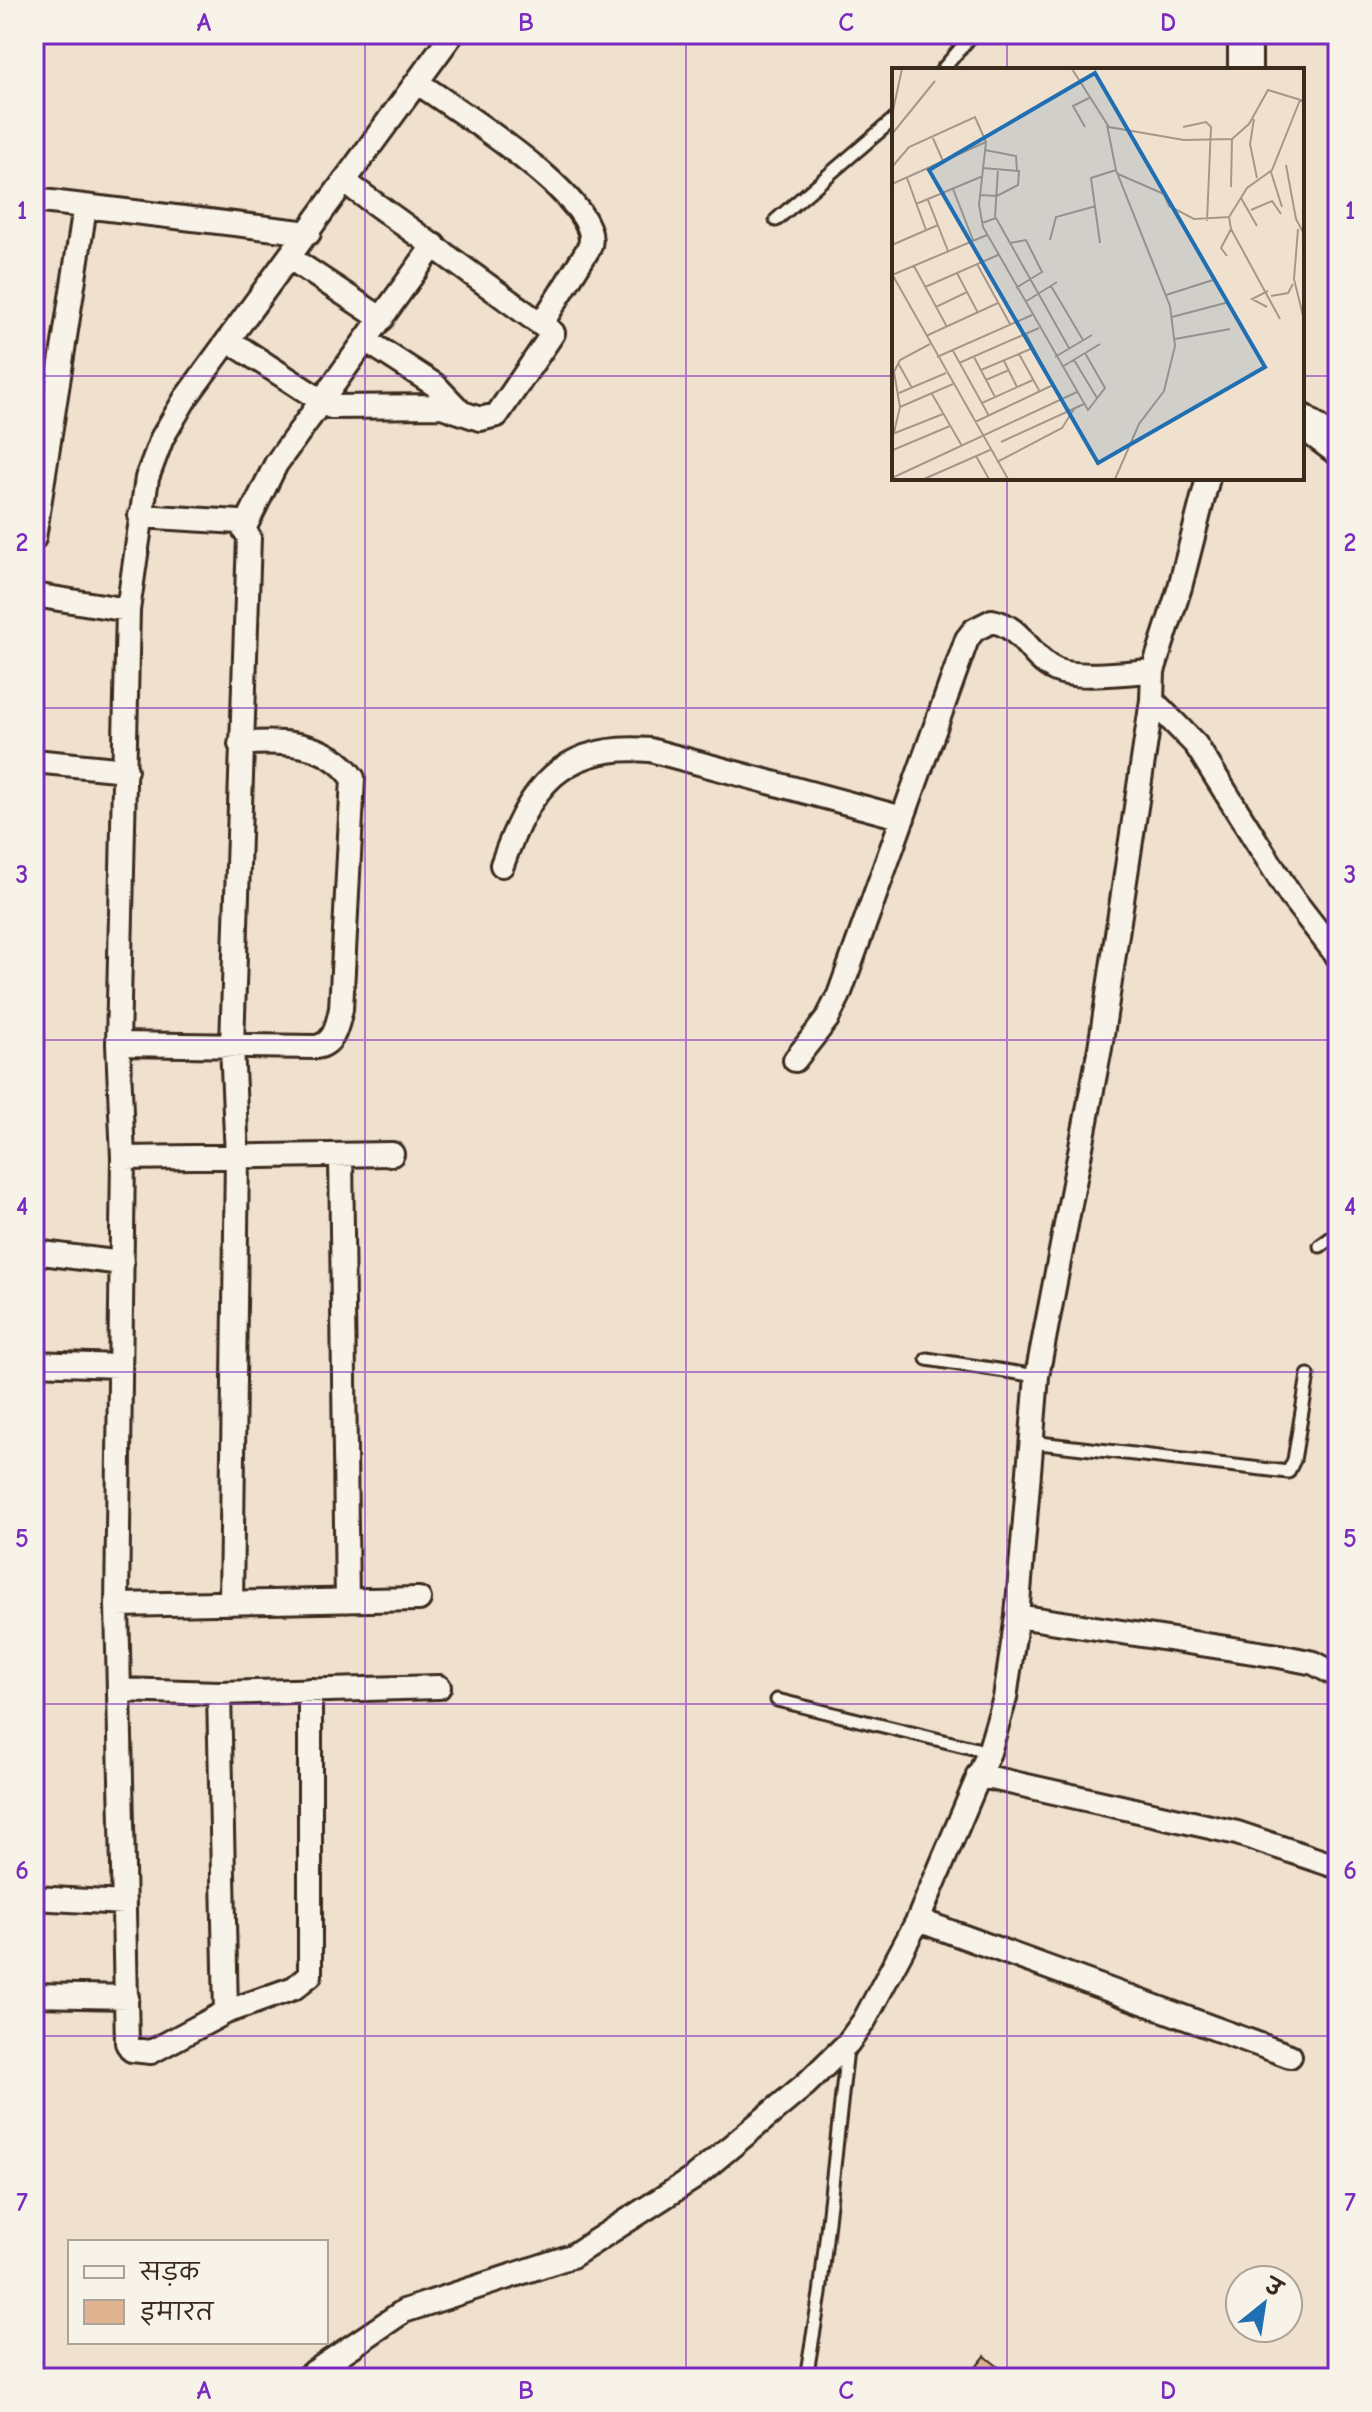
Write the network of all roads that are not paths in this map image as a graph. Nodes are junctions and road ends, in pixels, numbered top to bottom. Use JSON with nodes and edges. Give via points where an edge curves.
{"nodes":[{"id":1,"x":452,"y":34,"type":"edge"},
{"id":2,"x":973,"y":34,"type":"edge"},
{"id":3,"x":1245,"y":34,"type":"edge"},
{"id":4,"x":944,"y":68,"type":"edge"},
{"id":5,"x":1245,"y":68,"type":"edge"},
{"id":6,"x":418,"y":83,"type":"junction"},
{"id":7,"x":892,"y":121,"type":"edge"},
{"id":8,"x":345,"y":182,"type":"junction"},
{"id":9,"x":34,"y":200,"type":"edge"},
{"id":10,"x":85,"y":207,"type":"junction"},
{"id":11,"x":776,"y":220,"type":"dead end"},
{"id":12,"x":309,"y":233,"type":"junction"},
{"id":13,"x":434,"y":245,"type":"junction"},
{"id":14,"x":290,"y":258,"type":"junction"},
{"id":15,"x":382,"y":319,"type":"junction"},
{"id":16,"x":542,"y":323,"type":"junction"},
{"id":17,"x":228,"y":340,"type":"junction"},
{"id":18,"x":367,"y":341,"type":"junction"},
{"id":19,"x":321,"y":402,"type":"junction"},
{"id":20,"x":458,"y":409,"type":"junction"},
{"id":21,"x":1304,"y":422,"type":"edge"},
{"id":22,"x":1338,"y":448,"type":"edge"},
{"id":23,"x":1207,"y":480,"type":"edge"},
{"id":24,"x":140,"y":516,"type":"junction"},
{"id":25,"x":245,"y":527,"type":"junction"},
{"id":26,"x":34,"y":538,"type":"edge"},
{"id":27,"x":34,"y":595,"type":"edge"},
{"id":28,"x":128,"y":610,"type":"junction"},
{"id":29,"x":1153,"y":671,"type":"junction"},
{"id":30,"x":1152,"y":700,"type":"junction"},
{"id":31,"x":240,"y":744,"type":"junction"},
{"id":32,"x":34,"y":761,"type":"edge"},
{"id":33,"x":126,"y":770,"type":"junction"},
{"id":34,"x":903,"y":818,"type":"junction"},
{"id":35,"x":502,"y":865,"type":"dead end"},
{"id":36,"x":1338,"y":957,"type":"edge"},
{"id":37,"x":118,"y":1044,"type":"junction"},
{"id":38,"x":232,"y":1045,"type":"junction"},
{"id":39,"x":795,"y":1060,"type":"dead end"},
{"id":40,"x":392,"y":1154,"type":"dead end"},
{"id":41,"x":237,"y":1157,"type":"junction"},
{"id":42,"x":341,"y":1157,"type":"junction"},
{"id":43,"x":123,"y":1158,"type":"junction"},
{"id":44,"x":1338,"y":1233,"type":"edge"},
{"id":45,"x":1320,"y":1246,"type":"dead end"},
{"id":46,"x":34,"y":1252,"type":"edge"},
{"id":47,"x":122,"y":1263,"type":"junction"},
{"id":48,"x":927,"y":1359,"type":"dead end"},
{"id":49,"x":34,"y":1363,"type":"edge"},
{"id":50,"x":118,"y":1366,"type":"junction"},
{"id":51,"x":1308,"y":1375,"type":"dead end"},
{"id":52,"x":1037,"y":1376,"type":"junction"},
{"id":53,"x":1031,"y":1442,"type":"junction"},
{"id":54,"x":419,"y":1599,"type":"dead end"},
{"id":55,"x":347,"y":1601,"type":"junction"},
{"id":56,"x":231,"y":1603,"type":"junction"},
{"id":57,"x":117,"y":1605,"type":"junction"},
{"id":58,"x":1017,"y":1616,"type":"junction"},
{"id":59,"x":1338,"y":1676,"type":"edge"},
{"id":60,"x":439,"y":1687,"type":"dead end"},
{"id":61,"x":120,"y":1690,"type":"junction"},
{"id":62,"x":310,"y":1690,"type":"junction"},
{"id":63,"x":219,"y":1693,"type":"junction"},
{"id":64,"x":777,"y":1700,"type":"dead end"},
{"id":65,"x":989,"y":1752,"type":"junction"},
{"id":66,"x":978,"y":1775,"type":"junction"},
{"id":67,"x":1338,"y":1867,"type":"edge"},
{"id":68,"x":34,"y":1898,"type":"edge"},
{"id":69,"x":124,"y":1903,"type":"junction"},
{"id":70,"x":918,"y":1920,"type":"junction"},
{"id":71,"x":37,"y":1997,"type":"edge"},
{"id":72,"x":127,"y":1997,"type":"junction"},
{"id":73,"x":226,"y":2012,"type":"junction"},
{"id":74,"x":848,"y":2043,"type":"junction"},
{"id":75,"x":1290,"y":2056,"type":"dead end"},
{"id":76,"x":305,"y":2378,"type":"edge"},
{"id":77,"x":806,"y":2378,"type":"edge"}],
"edges":[{"from":1,"to":6,"type":"street"},
{"from":2,"to":4,"type":"lane"},
{"from":3,"to":5,"type":"main road"},
{"from":6,"to":8,"type":"street"},
{"from":6,"to":16,"type":"street","via":[[538,170],[590,225],[589,248]]},
{"from":7,"to":11,"type":"lane"},
{"from":8,"to":12,"type":"street"},
{"from":8,"to":13,"type":"street"},
{"from":9,"to":10,"type":"street"},
{"from":10,"to":12,"type":"street"},
{"from":10,"to":26,"type":"street"},
{"from":12,"to":14,"type":"street"},
{"from":13,"to":15,"type":"street"},
{"from":13,"to":16,"type":"street"},
{"from":14,"to":15,"type":"street"},
{"from":14,"to":17,"type":"street"},
{"from":15,"to":18,"type":"street"},
{"from":16,"to":20,"type":"street","via":[[553,333],[550,341],[497,415],[480,419]]},
{"from":17,"to":19,"type":"street"},
{"from":17,"to":24,"type":"street","via":[[162,438]]},
{"from":18,"to":19,"type":"street"},
{"from":18,"to":20,"type":"street","via":[[435,385]]},
{"from":19,"to":20,"type":"street","via":[[347,409]]},
{"from":19,"to":25,"type":"street","via":[[276,464]]},
{"from":21,"to":22,"type":"main road"},
{"from":23,"to":29,"type":"street"},
{"from":24,"to":25,"type":"street","via":[[239,522]]},
{"from":24,"to":28,"type":"street"},
{"from":25,"to":31,"type":"street","via":[[249,537]]},
{"from":27,"to":28,"type":"street"},
{"from":28,"to":33,"type":"street"},
{"from":29,"to":30,"type":"street"},
{"from":29,"to":34,"type":"street","via":[[1067,673],[1046,663],[1016,630],[992,621],[981,625],[967,639]]},
{"from":30,"to":36,"type":"street","via":[[1196,745],[1290,895]]},
{"from":30,"to":52,"type":"street","via":[[1100,1048]]},
{"from":31,"to":38,"type":"street"},
{"from":31,"to":38,"type":"street","via":[[304,745],[348,771],[355,788],[341,1009],[333,1035],[322,1046]]},
{"from":32,"to":33,"type":"street"},
{"from":33,"to":37,"type":"street"},
{"from":34,"to":35,"type":"street","via":[[650,750],[615,747],[588,754],[540,788],[516,824]]},
{"from":34,"to":39,"type":"street","via":[[834,1007]]},
{"from":37,"to":38,"type":"street"},
{"from":37,"to":43,"type":"street"},
{"from":38,"to":41,"type":"street"},
{"from":40,"to":42,"type":"street"},
{"from":41,"to":42,"type":"street"},
{"from":41,"to":43,"type":"street"},
{"from":41,"to":56,"type":"street"},
{"from":42,"to":55,"type":"street"},
{"from":43,"to":47,"type":"street"},
{"from":44,"to":45,"type":"lane"},
{"from":46,"to":47,"type":"street"},
{"from":47,"to":50,"type":"street"},
{"from":48,"to":52,"type":"lane"},
{"from":49,"to":50,"type":"street"},
{"from":50,"to":57,"type":"street"},
{"from":51,"to":53,"type":"lane","via":[[1288,1472]]},
{"from":52,"to":53,"type":"street"},
{"from":53,"to":58,"type":"street"},
{"from":54,"to":55,"type":"street"},
{"from":55,"to":56,"type":"street"},
{"from":56,"to":57,"type":"street"},
{"from":57,"to":61,"type":"street"},
{"from":58,"to":59,"type":"street","via":[[1279,1656],[1314,1663]]},
{"from":58,"to":65,"type":"street","via":[[1005,1698]]},
{"from":60,"to":62,"type":"street"},
{"from":61,"to":63,"type":"street"},
{"from":61,"to":69,"type":"street"},
{"from":62,"to":63,"type":"street"},
{"from":62,"to":73,"type":"street","via":[[310,1975],[294,1988]]},
{"from":63,"to":73,"type":"street"},
{"from":64,"to":65,"type":"lane"},
{"from":65,"to":66,"type":"street"},
{"from":66,"to":67,"type":"street","via":[[1237,1833]]},
{"from":66,"to":70,"type":"street"},
{"from":68,"to":69,"type":"street"},
{"from":69,"to":72,"type":"street"},
{"from":70,"to":74,"type":"street"},
{"from":70,"to":75,"type":"street"},
{"from":71,"to":72,"type":"street"},
{"from":72,"to":73,"type":"street","via":[[127,2043],[142,2053]]},
{"from":74,"to":76,"type":"street","via":[[692,2179],[616,2231],[542,2268],[404,2311]]},
{"from":74,"to":77,"type":"lane"}]}
